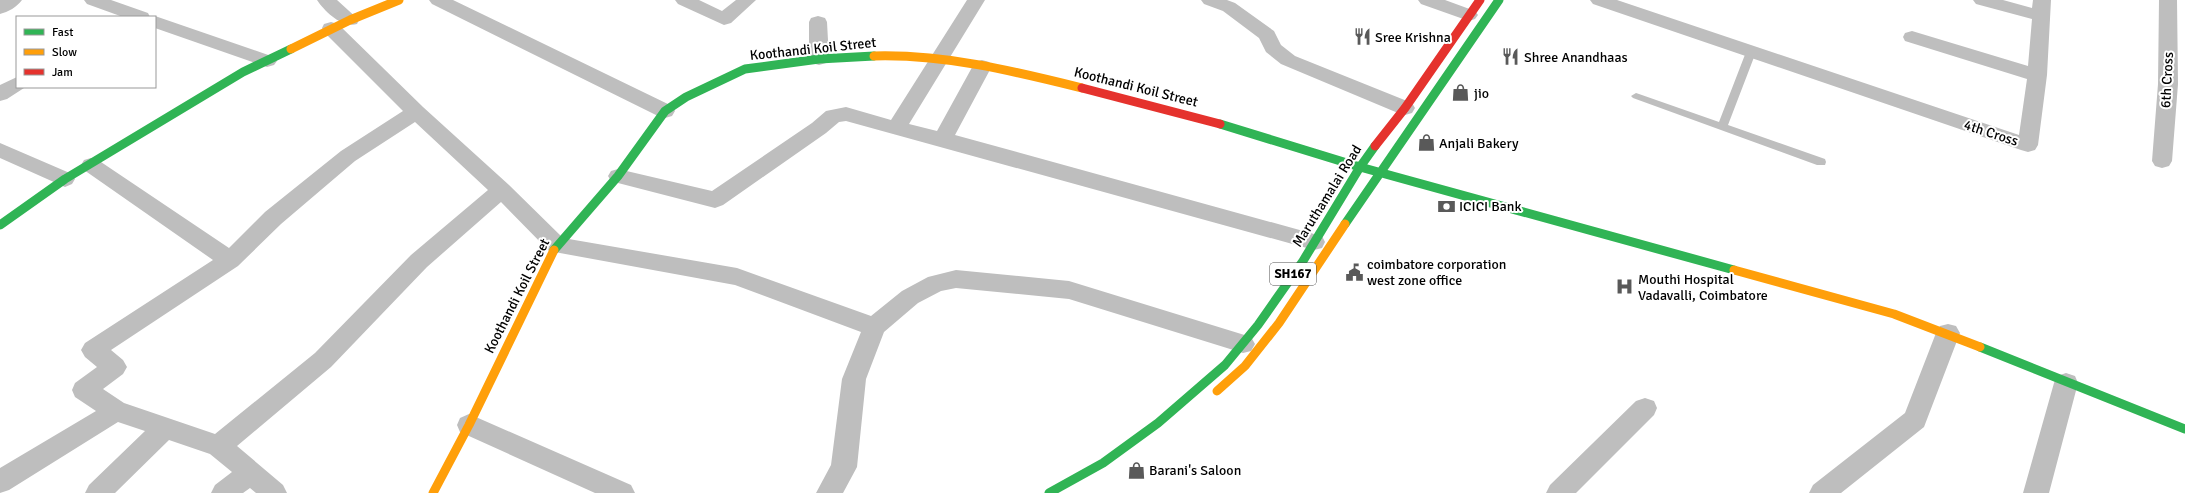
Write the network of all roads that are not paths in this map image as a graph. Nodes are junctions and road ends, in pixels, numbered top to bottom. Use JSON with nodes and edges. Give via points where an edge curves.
{"nodes":[{"id":1,"x":14,"y":0,"type":"edge"},
{"id":2,"x":93,"y":0,"type":"edge"},
{"id":3,"x":146,"y":0,"type":"edge"},
{"id":4,"x":326,"y":0,"type":"edge"},
{"id":5,"x":398,"y":0,"type":"edge"},
{"id":6,"x":438,"y":0,"type":"edge"},
{"id":7,"x":684,"y":0,"type":"edge"},
{"id":8,"x":747,"y":0,"type":"edge"},
{"id":9,"x":976,"y":0,"type":"edge"},
{"id":10,"x":1210,"y":0,"type":"edge"},
{"id":11,"x":1427,"y":0,"type":"edge"},
{"id":12,"x":1480,"y":0,"type":"edge"},
{"id":13,"x":1499,"y":0,"type":"edge"},
{"id":14,"x":1599,"y":0,"type":"edge"},
{"id":15,"x":1982,"y":0,"type":"edge"},
{"id":16,"x":2168,"y":0,"type":"edge"},
{"id":17,"x":0,"y":8,"type":"edge"},
{"id":18,"x":2042,"y":8,"type":"edge"},
{"id":19,"x":129,"y":15,"type":"edge"},
{"id":20,"x":1469,"y":15,"type":"junction"},
{"id":21,"x":350,"y":20,"type":"junction"},
{"id":22,"x":156,"y":22,"type":"edge"},
{"id":23,"x":818,"y":22,"type":"dead end"},
{"id":24,"x":331,"y":28,"type":"junction"},
{"id":25,"x":1912,"y":38,"type":"dead end"},
{"id":26,"x":1751,"y":52,"type":"junction"},
{"id":27,"x":819,"y":59,"type":"junction"},
{"id":28,"x":939,"y":59,"type":"junction"},
{"id":29,"x":267,"y":61,"type":"junction"},
{"id":30,"x":982,"y":66,"type":"junction"},
{"id":31,"x":2037,"y":75,"type":"junction"},
{"id":32,"x":16,"y":84,"type":"edge"},
{"id":33,"x":2177,"y":86,"type":"edge"},
{"id":34,"x":0,"y":94,"type":"edge"},
{"id":35,"x":1636,"y":96,"type":"dead end"},
{"id":36,"x":1405,"y":108,"type":"junction"},
{"id":37,"x":416,"y":112,"type":"junction"},
{"id":38,"x":665,"y":112,"type":"junction"},
{"id":39,"x":1722,"y":126,"type":"junction"},
{"id":40,"x":896,"y":128,"type":"junction"},
{"id":41,"x":943,"y":139,"type":"junction"},
{"id":42,"x":0,"y":150,"type":"edge"},
{"id":43,"x":2162,"y":161,"type":"dead end"},
{"id":44,"x":1821,"y":162,"type":"dead end"},
{"id":45,"x":91,"y":165,"type":"junction"},
{"id":46,"x":1360,"y":167,"type":"junction"},
{"id":47,"x":1379,"y":172,"type":"junction"},
{"id":48,"x":618,"y":176,"type":"junction"},
{"id":49,"x":65,"y":179,"type":"junction"},
{"id":50,"x":502,"y":190,"type":"junction"},
{"id":51,"x":0,"y":225,"type":"edge"},
{"id":52,"x":1314,"y":242,"type":"junction"},
{"id":53,"x":557,"y":245,"type":"junction"},
{"id":54,"x":230,"y":260,"type":"junction"},
{"id":55,"x":874,"y":327,"type":"junction"},
{"id":56,"x":1948,"y":333,"type":"junction"},
{"id":57,"x":1242,"y":344,"type":"junction"},
{"id":58,"x":2066,"y":383,"type":"junction"},
{"id":59,"x":1212,"y":396,"type":"dead end"},
{"id":60,"x":1645,"y":408,"type":"dead end"},
{"id":61,"x":116,"y":411,"type":"junction"},
{"id":62,"x":469,"y":424,"type":"junction"},
{"id":63,"x":166,"y":427,"type":"junction"},
{"id":64,"x":2185,"y":429,"type":"edge"},
{"id":65,"x":219,"y":446,"type":"junction"},
{"id":66,"x":251,"y":472,"type":"junction"},
{"id":67,"x":0,"y":482,"type":"edge"},
{"id":68,"x":98,"y":493,"type":"edge"},
{"id":69,"x":224,"y":493,"type":"edge"},
{"id":70,"x":274,"y":493,"type":"edge"},
{"id":71,"x":433,"y":493,"type":"edge"},
{"id":72,"x":622,"y":493,"type":"edge"},
{"id":73,"x":829,"y":493,"type":"edge"},
{"id":74,"x":1048,"y":493,"type":"edge"},
{"id":75,"x":1559,"y":493,"type":"edge"},
{"id":76,"x":1822,"y":493,"type":"edge"},
{"id":77,"x":2036,"y":493,"type":"edge"}],
"edges":[{"from":1,"to":17,"type":"street"},
{"from":2,"to":19,"type":"street"},
{"from":3,"to":19,"type":"street"},
{"from":4,"to":21,"type":"street"},
{"from":5,"to":21,"type":"street"},
{"from":6,"to":38,"type":"street"},
{"from":7,"to":8,"type":"street","via":[[724,19]]},
{"from":9,"to":28,"type":"street"},
{"from":10,"to":36,"type":"street","via":[[1229,7],[1267,35],[1273,48],[1288,60]]},
{"from":11,"to":20,"type":"street"},
{"from":12,"to":20,"type":"street","name":"Maruthamalai Road","number":"SH167"},
{"from":13,"to":47,"type":"street","number":"SH167"},
{"from":14,"to":26,"type":"street"},
{"from":15,"to":18,"type":"street"},
{"from":16,"to":33,"type":"street","name":"6th Cross"},
{"from":18,"to":31,"type":"street","name":"4th Cross"},
{"from":20,"to":36,"type":"street","name":"Maruthamalai Road","number":"SH167"},
{"from":21,"to":24,"type":"street"},
{"from":22,"to":29,"type":"street"},
{"from":23,"to":27,"type":"street"},
{"from":24,"to":29,"type":"street"},
{"from":24,"to":37,"type":"street"},
{"from":25,"to":31,"type":"street"},
{"from":26,"to":31,"type":"street","name":"4th Cross","via":[[2028,145]]},
{"from":26,"to":39,"type":"lane"},
{"from":27,"to":28,"type":"street","name":"Koothandi Koil Street","via":[[898,54]]},
{"from":27,"to":38,"type":"street","name":"Koothandi Koil Street","via":[[745,69],[686,97]]},
{"from":28,"to":30,"type":"street","name":"Koothandi Koil Street"},
{"from":28,"to":40,"type":"street"},
{"from":29,"to":45,"type":"street","via":[[243,72]]},
{"from":30,"to":41,"type":"street"},
{"from":30,"to":46,"type":"street","name":"Koothandi Koil Street","via":[[1019,72],[1204,119]]},
{"from":32,"to":34,"type":"street"},
{"from":33,"to":43,"type":"street","name":"6th Cross"},
{"from":35,"to":39,"type":"lane"},
{"from":36,"to":46,"type":"street","name":"Maruthamalai Road","number":"SH167"},
{"from":37,"to":50,"type":"street"},
{"from":37,"to":54,"type":"street","via":[[348,156],[273,218]]},
{"from":38,"to":48,"type":"street","name":"Koothandi Koil Street"},
{"from":39,"to":44,"type":"lane"},
{"from":40,"to":41,"type":"street"},
{"from":40,"to":48,"type":"street","via":[[846,114],[834,116],[715,200]]},
{"from":41,"to":52,"type":"street"},
{"from":42,"to":49,"type":"street"},
{"from":45,"to":49,"type":"street"},
{"from":45,"to":54,"type":"street"},
{"from":46,"to":47,"type":"street","name":"Koothandi Koil Street"},
{"from":46,"to":52,"type":"street","name":"Maruthamalai Road","number":"SH167"},
{"from":47,"to":56,"type":"street","name":"Koothandi Koil Street","via":[[1894,314]]},
{"from":47,"to":59,"type":"street","number":"SH167","via":[[1279,323],[1245,366]]},
{"from":48,"to":53,"type":"street","name":"Koothandi Koil Street"},
{"from":49,"to":51,"type":"street"},
{"from":50,"to":53,"type":"street"},
{"from":50,"to":65,"type":"street","via":[[419,261],[323,360]]},
{"from":52,"to":57,"type":"street","name":"Maruthamalai Road","number":"SH167","via":[[1258,325]]},
{"from":53,"to":55,"type":"street","via":[[737,277]]},
{"from":53,"to":62,"type":"street","name":"Koothandi Koil Street"},
{"from":54,"to":61,"type":"street","via":[[93,350],[115,367],[84,390]]},
{"from":55,"to":57,"type":"street","via":[[910,297],[936,283],[956,279],[1069,290]]},
{"from":55,"to":73,"type":"street","via":[[854,379],[844,467]]},
{"from":56,"to":58,"type":"street","name":"Koothandi Koil Street"},
{"from":56,"to":76,"type":"street","via":[[1915,420]]},
{"from":57,"to":74,"type":"street","name":"Maruthamalai Road","number":"SH167","via":[[1224,365],[1158,423],[1103,463]]},
{"from":58,"to":64,"type":"street","name":"Koothandi Koil Street"},
{"from":58,"to":77,"type":"street"},
{"from":60,"to":75,"type":"street"},
{"from":61,"to":63,"type":"street"},
{"from":61,"to":67,"type":"street"},
{"from":62,"to":71,"type":"street","name":"Koothandi Koil Street"},
{"from":62,"to":72,"type":"street"},
{"from":63,"to":65,"type":"street"},
{"from":63,"to":68,"type":"street"},
{"from":65,"to":66,"type":"street"},
{"from":66,"to":69,"type":"street"},
{"from":66,"to":70,"type":"street"}]}
